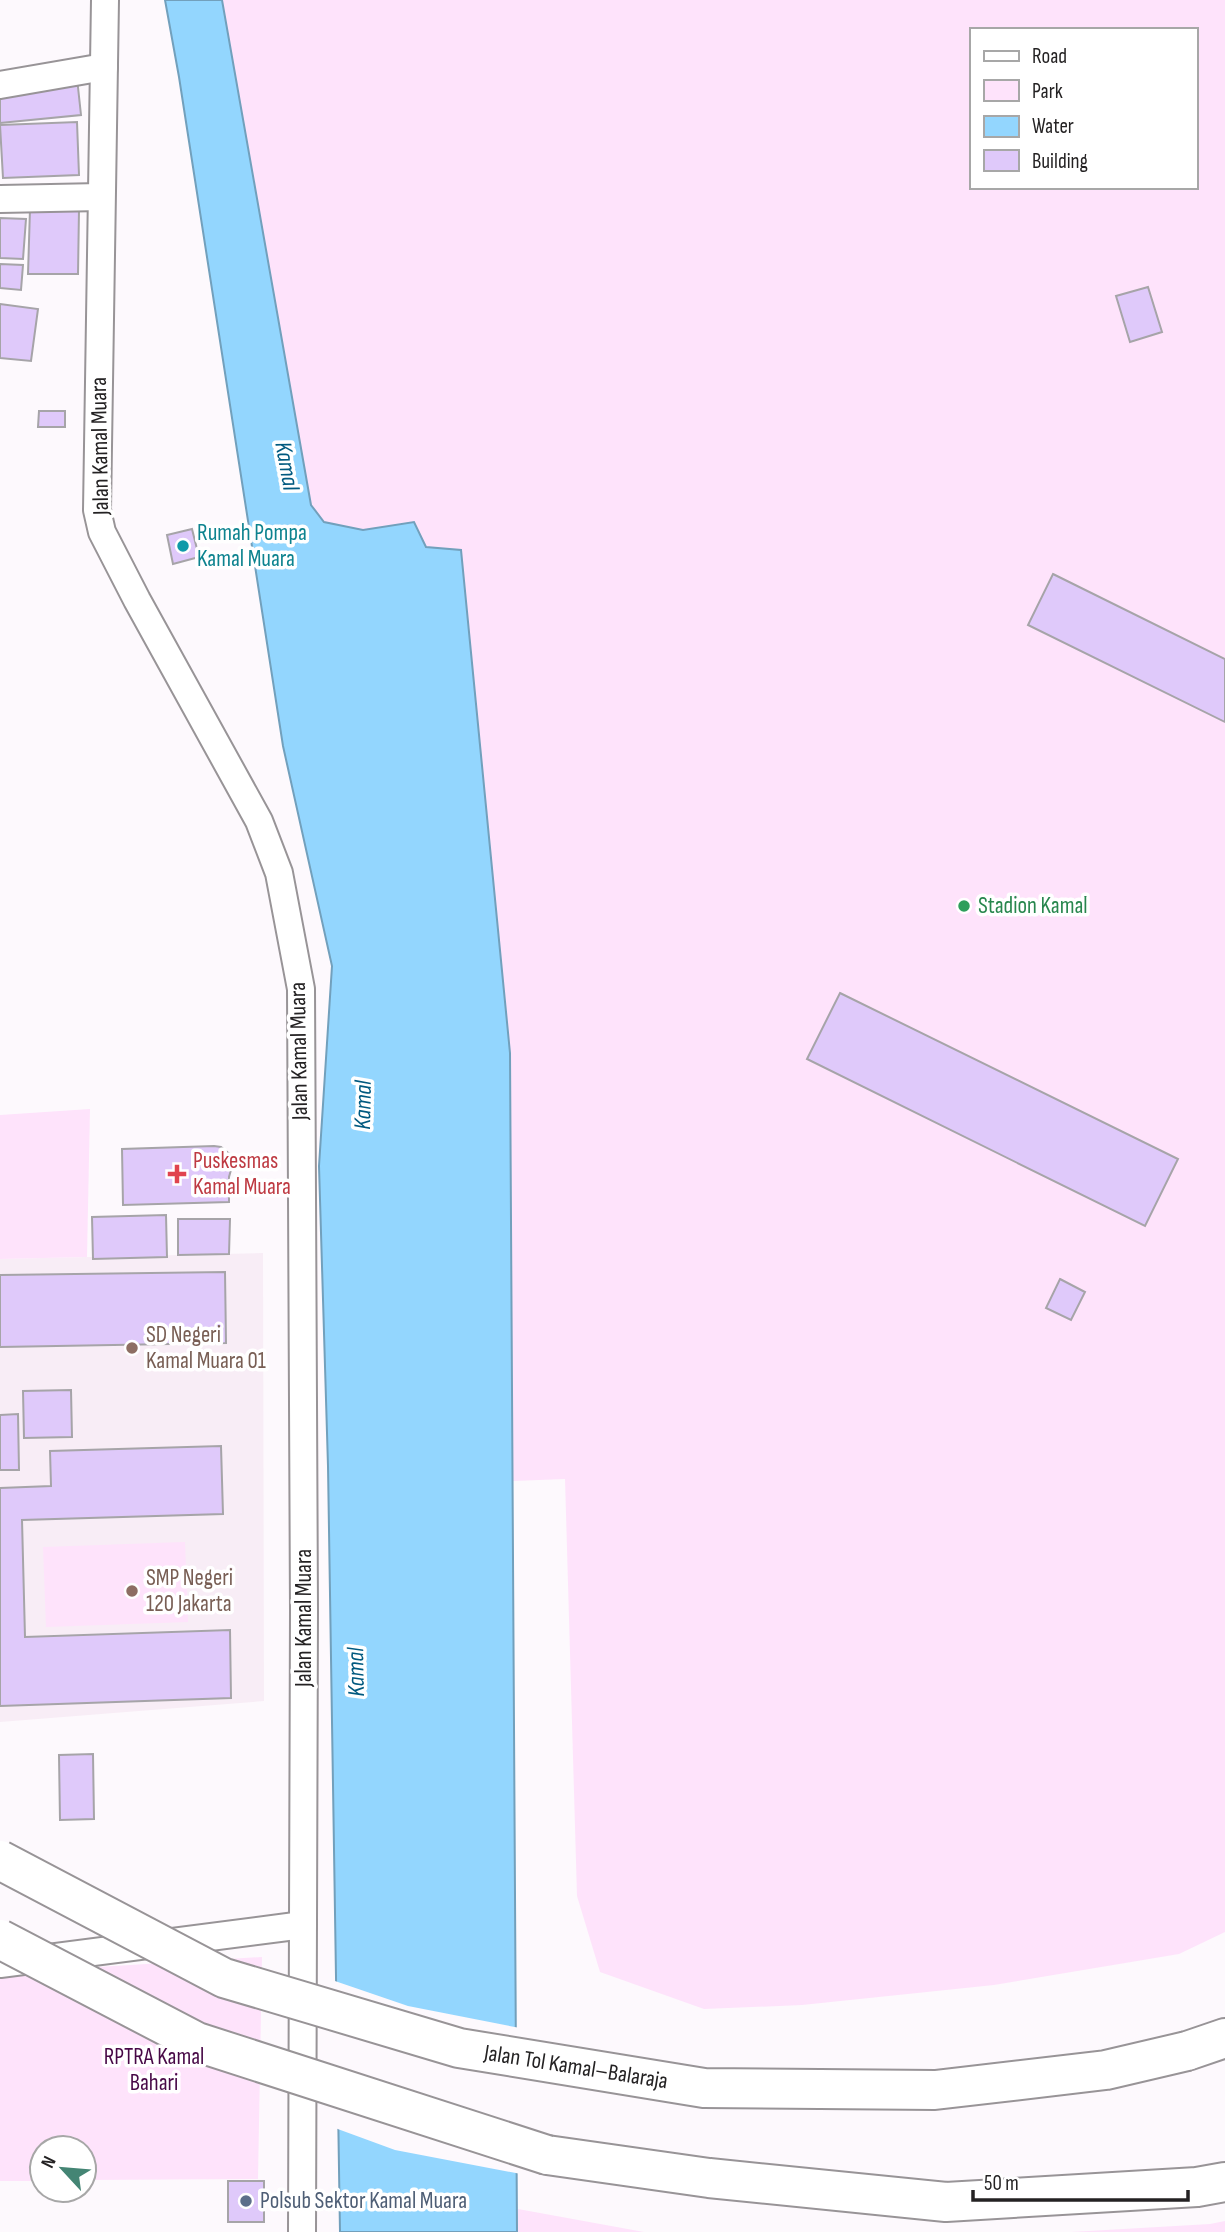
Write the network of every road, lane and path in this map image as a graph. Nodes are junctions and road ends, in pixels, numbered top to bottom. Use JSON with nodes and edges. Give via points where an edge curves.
{"nodes":[{"id":1,"x":105,"y":0,"type":"edge"},
{"id":2,"x":104,"y":67,"type":"junction"},
{"id":3,"x":0,"y":85,"type":"edge"},
{"id":4,"x":101,"y":197,"type":"junction"},
{"id":5,"x":0,"y":199,"type":"edge"},
{"id":6,"x":0,"y":1860,"type":"edge"},
{"id":7,"x":303,"y":1925,"type":"junction"},
{"id":8,"x":0,"y":1938,"type":"edge"},
{"id":9,"x":0,"y":1964,"type":"edge"},
{"id":10,"x":1225,"y":2039,"type":"edge"},
{"id":11,"x":1225,"y":2182,"type":"edge"},
{"id":12,"x":302,"y":2232,"type":"edge"}],
"edges":[{"from":1,"to":2,"type":"street","name":"Jalan Kamal Muara"},
{"from":2,"to":3,"type":"street"},
{"from":2,"to":4,"type":"street","name":"Jalan Kamal Muara"},
{"from":4,"to":5,"type":"street"},
{"from":4,"to":7,"type":"street","name":"Jalan Kamal Muara","via":[[97,510],[102,532],[259,821],[279,873],[301,989]]},
{"from":6,"to":10,"type":"highway","name":"Jalan Tol Kamal–Balaraja","bridge":true,"via":[[224,1978],[459,2048],[704,2088],[935,2090],[1106,2070]]},
{"from":7,"to":9,"type":"street"},
{"from":7,"to":12,"type":"street","name":"Jalan Kamal Muara"},
{"from":8,"to":11,"type":"highway","bridge":true,"via":[[197,2042],[547,2155],[709,2178],[946,2202],[1197,2188]]}]}
